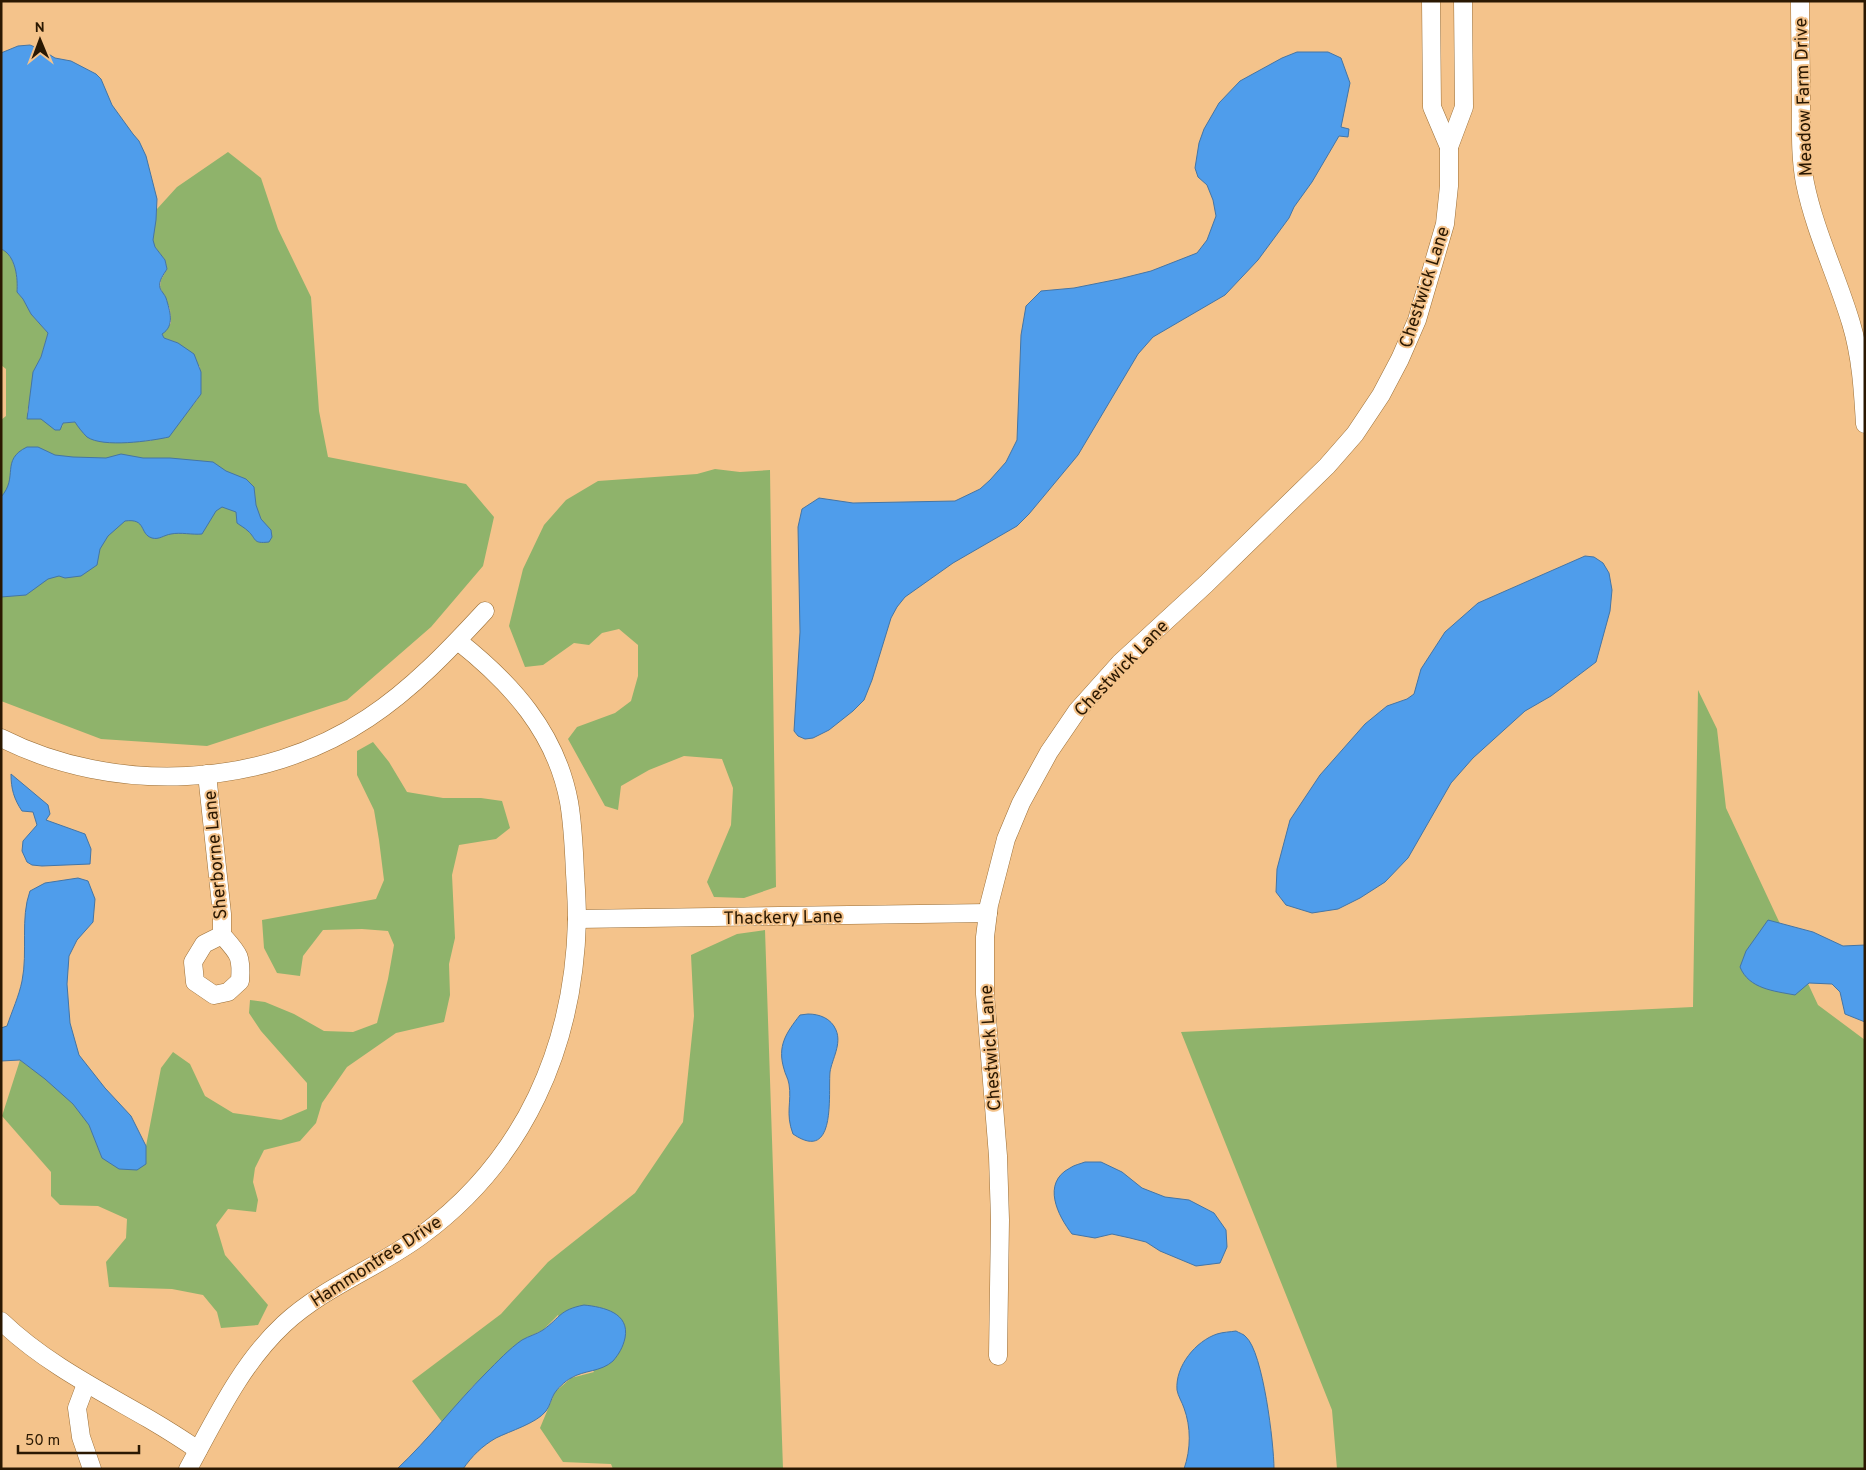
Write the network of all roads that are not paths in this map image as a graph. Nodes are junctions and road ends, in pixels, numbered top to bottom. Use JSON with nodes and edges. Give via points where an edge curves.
{"nodes":[{"id":1,"x":1431,"y":1,"type":"edge"},
{"id":2,"x":1463,"y":1,"type":"edge"},
{"id":3,"x":1800,"y":1,"type":"edge"},
{"id":4,"x":1449,"y":147,"type":"junction"},
{"id":5,"x":1865,"y":424,"type":"edge"},
{"id":6,"x":485,"y":611,"type":"dead end"},
{"id":7,"x":458,"y":641,"type":"junction"},
{"id":8,"x":1,"y":738,"type":"edge"},
{"id":9,"x":207,"y":774,"type":"junction"},
{"id":10,"x":988,"y":913,"type":"junction"},
{"id":11,"x":577,"y":919,"type":"junction"},
{"id":12,"x":222,"y":936,"type":"dead end"},
{"id":13,"x":1,"y":1321,"type":"edge"},
{"id":14,"x":998,"y":1356,"type":"dead end"},
{"id":15,"x":86,"y":1384,"type":"junction"},
{"id":16,"x":198,"y":1450,"type":"junction"},
{"id":17,"x":92,"y":1469,"type":"edge"},
{"id":18,"x":188,"y":1469,"type":"edge"}],
"edges":[{"from":1,"to":4,"type":"street","name":"Chestwick Lane","via":[[1432,107]]},
{"from":2,"to":4,"type":"street","name":"Chestwick Lane","via":[[1464,107]]},
{"from":3,"to":5,"type":"street","name":"Meadow Farm Drive","via":[[1805,181],[1824,250],[1852,324],[1862,372]]},
{"from":4,"to":10,"type":"street","name":"Chestwick Lane","via":[[1445,224],[1432,274],[1417,320],[1381,395],[1355,434],[1327,466],[1120,663],[1076,710],[1021,803],[1006,839]]},
{"from":6,"to":7,"type":"street"},
{"from":7,"to":9,"type":"street","via":[[385,706],[346,731],[282,759]]},
{"from":7,"to":11,"type":"street","name":"Hammontree Drive","via":[[511,688],[533,716],[560,770],[574,842]]},
{"from":8,"to":9,"type":"street","via":[[38,754],[102,771],[169,776]]},
{"from":9,"to":12,"type":"street","name":"Sherborne Lane"},
{"from":10,"to":11,"type":"street","name":"Thackery Lane"},
{"from":10,"to":14,"type":"street","name":"Chestwick Lane","via":[[985,994],[998,1156]]},
{"from":11,"to":16,"type":"street","name":"Hammontree Drive","via":[[572,984],[555,1054],[542,1088],[504,1154],[452,1212],[422,1236],[316,1299],[284,1324],[247,1366]]},
{"from":13,"to":15,"type":"street","via":[[36,1352]]},
{"from":15,"to":16,"type":"street"},
{"from":15,"to":17,"type":"street","via":[[77,1408],[81,1437]]},
{"from":16,"to":18,"type":"street","name":"Hammontree Drive"}]}
